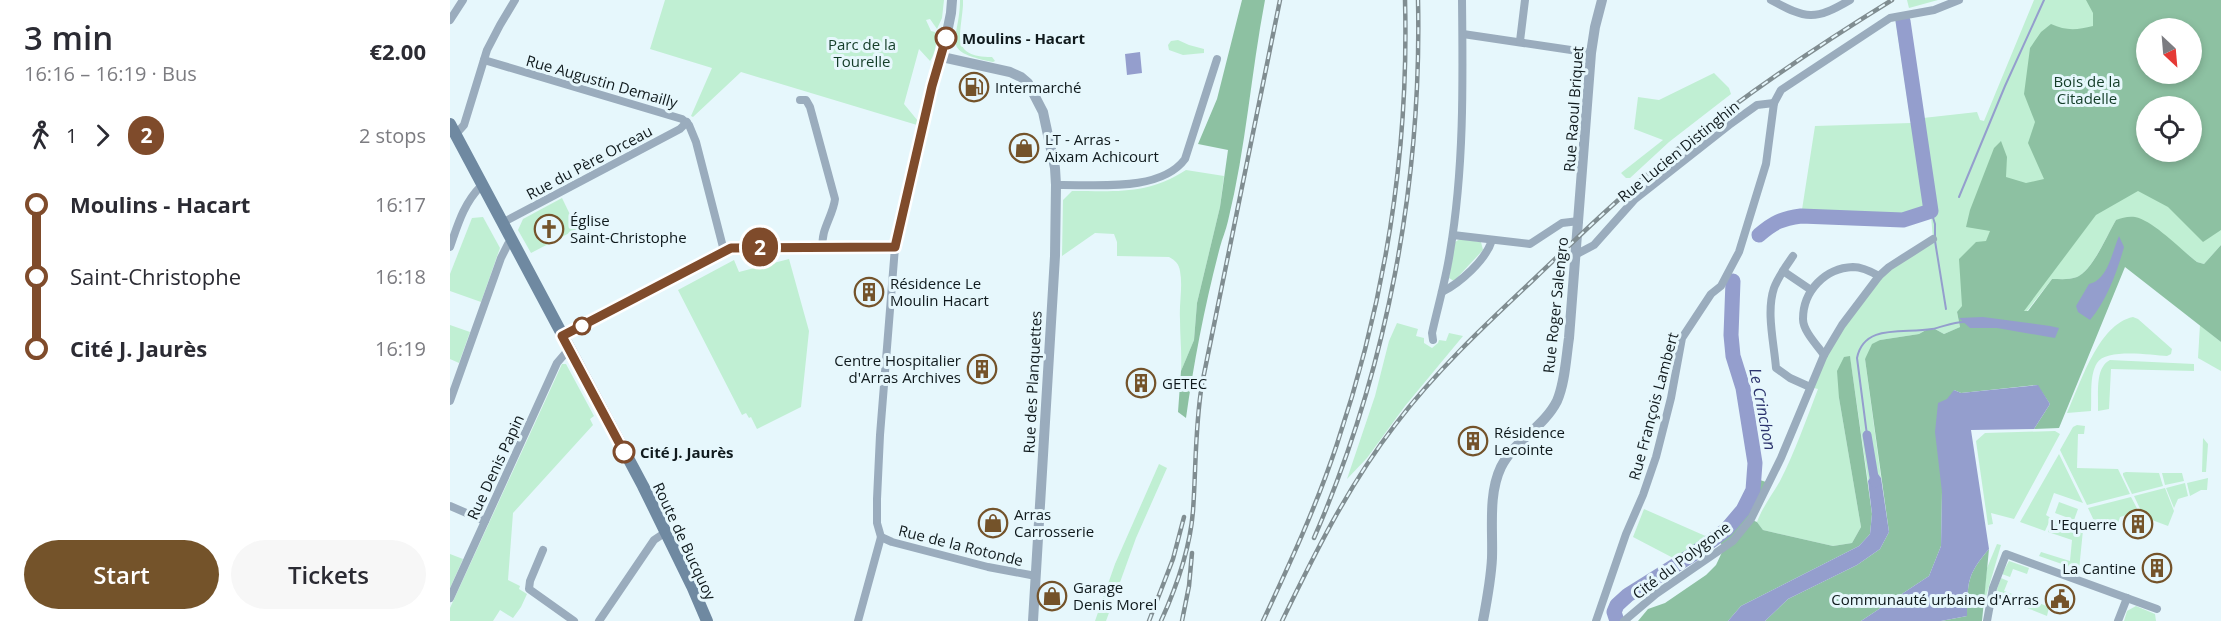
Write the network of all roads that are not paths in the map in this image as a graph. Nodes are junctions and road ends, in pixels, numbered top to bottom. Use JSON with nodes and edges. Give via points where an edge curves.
{"nodes":[{"id":1,"x":463,"y":0,"type":"edge"},
{"id":2,"x":515,"y":0,"type":"edge"},
{"id":3,"x":952,"y":0,"type":"edge"},
{"id":4,"x":1462,"y":0,"type":"edge"},
{"id":5,"x":1525,"y":0,"type":"edge"},
{"id":6,"x":1602,"y":0,"type":"edge"},
{"id":7,"x":1772,"y":0,"type":"edge"},
{"id":8,"x":1850,"y":0,"type":"edge"},
{"id":9,"x":1959,"y":0,"type":"edge"},
{"id":10,"x":450,"y":20,"type":"edge"},
{"id":11,"x":1463,"y":34,"type":"junction"},
{"id":12,"x":1520,"y":41,"type":"junction"},
{"id":13,"x":1591,"y":53,"type":"junction"},
{"id":14,"x":942,"y":57,"type":"junction"},
{"id":15,"x":1217,"y":59,"type":"dead end"},
{"id":16,"x":484,"y":60,"type":"junction"},
{"id":17,"x":800,"y":100,"type":"dead end"},
{"id":18,"x":1774,"y":103,"type":"junction"},
{"id":19,"x":687,"y":122,"type":"junction"},
{"id":20,"x":452,"y":129,"type":"edge"},
{"id":21,"x":1056,"y":185,"type":"junction"},
{"id":22,"x":482,"y":186,"type":"junction"},
{"id":23,"x":1579,"y":220,"type":"junction"},
{"id":24,"x":502,"y":223,"type":"junction"},
{"id":25,"x":1453,"y":235,"type":"junction"},
{"id":26,"x":1933,"y":239,"type":"dead end"},
{"id":27,"x":1492,"y":240,"type":"junction"},
{"id":28,"x":511,"y":241,"type":"junction"},
{"id":29,"x":450,"y":247,"type":"edge"},
{"id":30,"x":823,"y":247,"type":"junction"},
{"id":31,"x":895,"y":247,"type":"junction"},
{"id":32,"x":724,"y":251,"type":"junction"},
{"id":33,"x":1575,"y":255,"type":"junction"},
{"id":34,"x":1792,"y":256,"type":"dead end"},
{"id":35,"x":1783,"y":271,"type":"junction"},
{"id":36,"x":1879,"y":276,"type":"junction"},
{"id":37,"x":1811,"y":290,"type":"junction"},
{"id":38,"x":1442,"y":292,"type":"junction"},
{"id":39,"x":562,"y":336,"type":"junction"},
{"id":40,"x":1433,"y":340,"type":"dead end"},
{"id":41,"x":569,"y":349,"type":"junction"},
{"id":42,"x":1824,"y":355,"type":"junction"},
{"id":43,"x":1810,"y":387,"type":"junction"},
{"id":44,"x":450,"y":400,"type":"edge"},
{"id":45,"x":450,"y":506,"type":"edge"},
{"id":46,"x":485,"y":521,"type":"junction"},
{"id":47,"x":666,"y":532,"type":"junction"},
{"id":48,"x":881,"y":537,"type":"junction"},
{"id":49,"x":543,"y":550,"type":"dead end"},
{"id":50,"x":1036,"y":576,"type":"junction"},
{"id":51,"x":450,"y":598,"type":"edge"},
{"id":52,"x":2127,"y":598,"type":"junction"},
{"id":53,"x":2157,"y":609,"type":"dead end"},
{"id":54,"x":574,"y":621,"type":"edge"},
{"id":55,"x":599,"y":621,"type":"edge"},
{"id":56,"x":707,"y":621,"type":"edge"},
{"id":57,"x":858,"y":621,"type":"edge"},
{"id":58,"x":1033,"y":621,"type":"edge"},
{"id":59,"x":1483,"y":621,"type":"edge"},
{"id":60,"x":1596,"y":621,"type":"edge"},
{"id":61,"x":1624,"y":621,"type":"edge"},
{"id":62,"x":1987,"y":621,"type":"edge"},
{"id":63,"x":2118,"y":621,"type":"edge"}],
"edges":[{"from":1,"to":10,"type":"street"},
{"from":2,"to":16,"type":"street"},
{"from":3,"to":14,"type":"street"},
{"from":4,"to":11,"type":"street"},
{"from":5,"to":12,"type":"street"},
{"from":6,"to":13,"type":"street","name":"Rue Raoul Briquet"},
{"from":7,"to":8,"type":"street","via":[[1798,14],[1818,15]]},
{"from":9,"to":18,"type":"street","name":"Rue Lucien Distinghin","via":[[1934,10],[1890,18],[1781,90]]},
{"from":11,"to":12,"type":"street"},
{"from":11,"to":25,"type":"street","via":[[1461,157]]},
{"from":12,"to":13,"type":"street"},
{"from":13,"to":23,"type":"street","name":"Rue Raoul Briquet"},
{"from":14,"to":21,"type":"street","name":"Rue des Planquettes","via":[[1010,72],[1032,89],[1043,112]]},
{"from":14,"to":31,"type":"street"},
{"from":15,"to":21,"type":"street","via":[[1185,159],[1171,172],[1138,182]]},
{"from":16,"to":19,"type":"street","name":"Rue Augustin Demailly"},
{"from":16,"to":20,"type":"street","via":[[464,125]]},
{"from":17,"to":30,"type":"street","via":[[806,100],[810,106],[835,200]]},
{"from":18,"to":33,"type":"street","name":"Rue Lucien Distinghin","via":[[1757,105],[1729,125],[1635,199],[1594,245]]},
{"from":18,"to":60,"type":"street","name":"Rue François Lambert","via":[[1766,164],[1739,252],[1721,286],[1682,338],[1656,457]]},
{"from":19,"to":24,"type":"street","name":"Rue du Père Orceau"},
{"from":19,"to":32,"type":"street","name":"Rue Augustin Demailly","via":[[696,142]]},
{"from":20,"to":22,"type":"main road","name":"Route de Bucquoy"},
{"from":21,"to":50,"type":"street","name":"Rue des Planquettes"},
{"from":22,"to":24,"type":"main road","name":"Route de Bucquoy"},
{"from":22,"to":29,"type":"street","via":[[465,208]]},
{"from":23,"to":27,"type":"street","via":[[1562,223],[1530,244]]},
{"from":23,"to":33,"type":"street","name":"Rue Roger Salengro"},
{"from":24,"to":28,"type":"main road","name":"Route de Bucquoy"},
{"from":25,"to":27,"type":"street"},
{"from":25,"to":38,"type":"street"},
{"from":26,"to":36,"type":"street","name":"Cité du Polygone"},
{"from":27,"to":38,"type":"street","via":[[1489,249],[1457,285]]},
{"from":28,"to":39,"type":"main road","name":"Route de Bucquoy"},
{"from":28,"to":44,"type":"street","via":[[501,258]]},
{"from":30,"to":31,"type":"street"},
{"from":30,"to":32,"type":"street","via":[[745,247]]},
{"from":31,"to":48,"type":"street","via":[[879,446],[877,523]]},
{"from":32,"to":39,"type":"street"},
{"from":33,"to":59,"type":"street","name":"Rue Roger Salengro","via":[[1569,338],[1556,402],[1510,454],[1496,484],[1492,561]]},
{"from":34,"to":35,"type":"street"},
{"from":35,"to":37,"type":"street"},
{"from":35,"to":43,"type":"street","via":[[1771,304],[1776,368]]},
{"from":36,"to":37,"type":"street","via":[[1855,267],[1841,269]]},
{"from":36,"to":42,"type":"street","name":"Cité du Polygone"},
{"from":37,"to":42,"type":"street","via":[[1803,321]]},
{"from":38,"to":40,"type":"street","via":[[1431,333]]},
{"from":39,"to":41,"type":"main road","name":"Route de Bucquoy"},
{"from":41,"to":46,"type":"street","name":"Rue Denis Papin","via":[[557,363]]},
{"from":41,"to":47,"type":"main road","name":"Route de Bucquoy"},
{"from":42,"to":43,"type":"street","name":"Cité du Polygone"},
{"from":43,"to":61,"type":"street","name":"Cité du Polygone","via":[[1751,519],[1733,541]]},
{"from":45,"to":46,"type":"street"},
{"from":46,"to":51,"type":"street","name":"Rue Denis Papin"},
{"from":47,"to":55,"type":"street","via":[[654,540]]},
{"from":47,"to":56,"type":"main road","name":"Route de Bucquoy"},
{"from":48,"to":50,"type":"street","name":"Rue de la Rotonde"},
{"from":48,"to":57,"type":"street"},
{"from":49,"to":54,"type":"street","via":[[529,589]]},
{"from":50,"to":58,"type":"street","name":"Rue des Planquettes"},
{"from":52,"to":53,"type":"street"},
{"from":52,"to":62,"type":"street","via":[[2006,554],[1993,588]]},
{"from":52,"to":63,"type":"street"}]}
